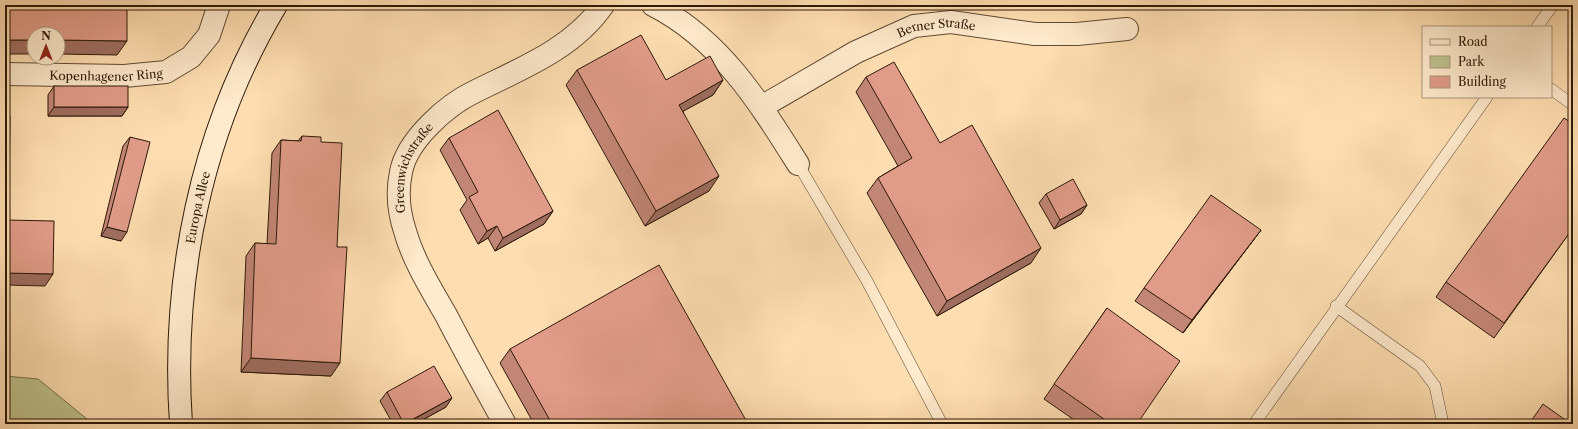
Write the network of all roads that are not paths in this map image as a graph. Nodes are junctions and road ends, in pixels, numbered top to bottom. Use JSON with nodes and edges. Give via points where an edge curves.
{"nodes":[{"id":1,"x":219,"y":5,"type":"edge"},
{"id":2,"x":276,"y":5,"type":"edge"},
{"id":3,"x":603,"y":5,"type":"edge"},
{"id":4,"x":653,"y":5,"type":"edge"},
{"id":5,"x":1553,"y":5,"type":"edge"},
{"id":6,"x":1538,"y":26,"type":"edge"},
{"id":7,"x":1127,"y":29,"type":"dead end"},
{"id":8,"x":5,"y":74,"type":"edge"},
{"id":9,"x":1552,"y":90,"type":"edge"},
{"id":10,"x":1486,"y":98,"type":"edge"},
{"id":11,"x":1573,"y":105,"type":"edge"},
{"id":12,"x":762,"y":106,"type":"junction"},
{"id":13,"x":798,"y":164,"type":"joint"},
{"id":14,"x":1336,"y":306,"type":"junction"},
{"id":15,"x":181,"y":424,"type":"edge"},
{"id":16,"x":505,"y":424,"type":"edge"},
{"id":17,"x":942,"y":424,"type":"edge"},
{"id":18,"x":1254,"y":424,"type":"edge"},
{"id":19,"x":1443,"y":424,"type":"edge"}],
"edges":[{"from":1,"to":8,"type":"street","name":"Kopenhagener Ring","via":[[209,35],[191,57],[166,72],[124,76]]},
{"from":2,"to":15,"type":"street","name":"Europa Allee","via":[[242,70],[220,125],[198,200],[184,270],[180,316],[178,383]]},
{"from":3,"to":16,"type":"street","name":"Greenwichstraße","via":[[595,17],[576,35],[552,52],[470,94],[437,117],[416,141],[401,171],[398,202],[405,232],[424,276]]},
{"from":4,"to":12,"type":"street","via":[[701,36]]},
{"from":5,"to":6,"type":"lane"},
{"from":7,"to":12,"type":"street","name":"Berner Straße","via":[[1077,34],[1035,34],[951,22],[914,26],[856,52]]},
{"from":9,"to":11,"type":"lane"},
{"from":10,"to":14,"type":"lane"},
{"from":12,"to":13,"type":"street"},
{"from":13,"to":17,"type":"lane","via":[[867,281]]},
{"from":14,"to":18,"type":"lane"},
{"from":14,"to":19,"type":"lane","via":[[1420,366],[1435,386]]}]}
